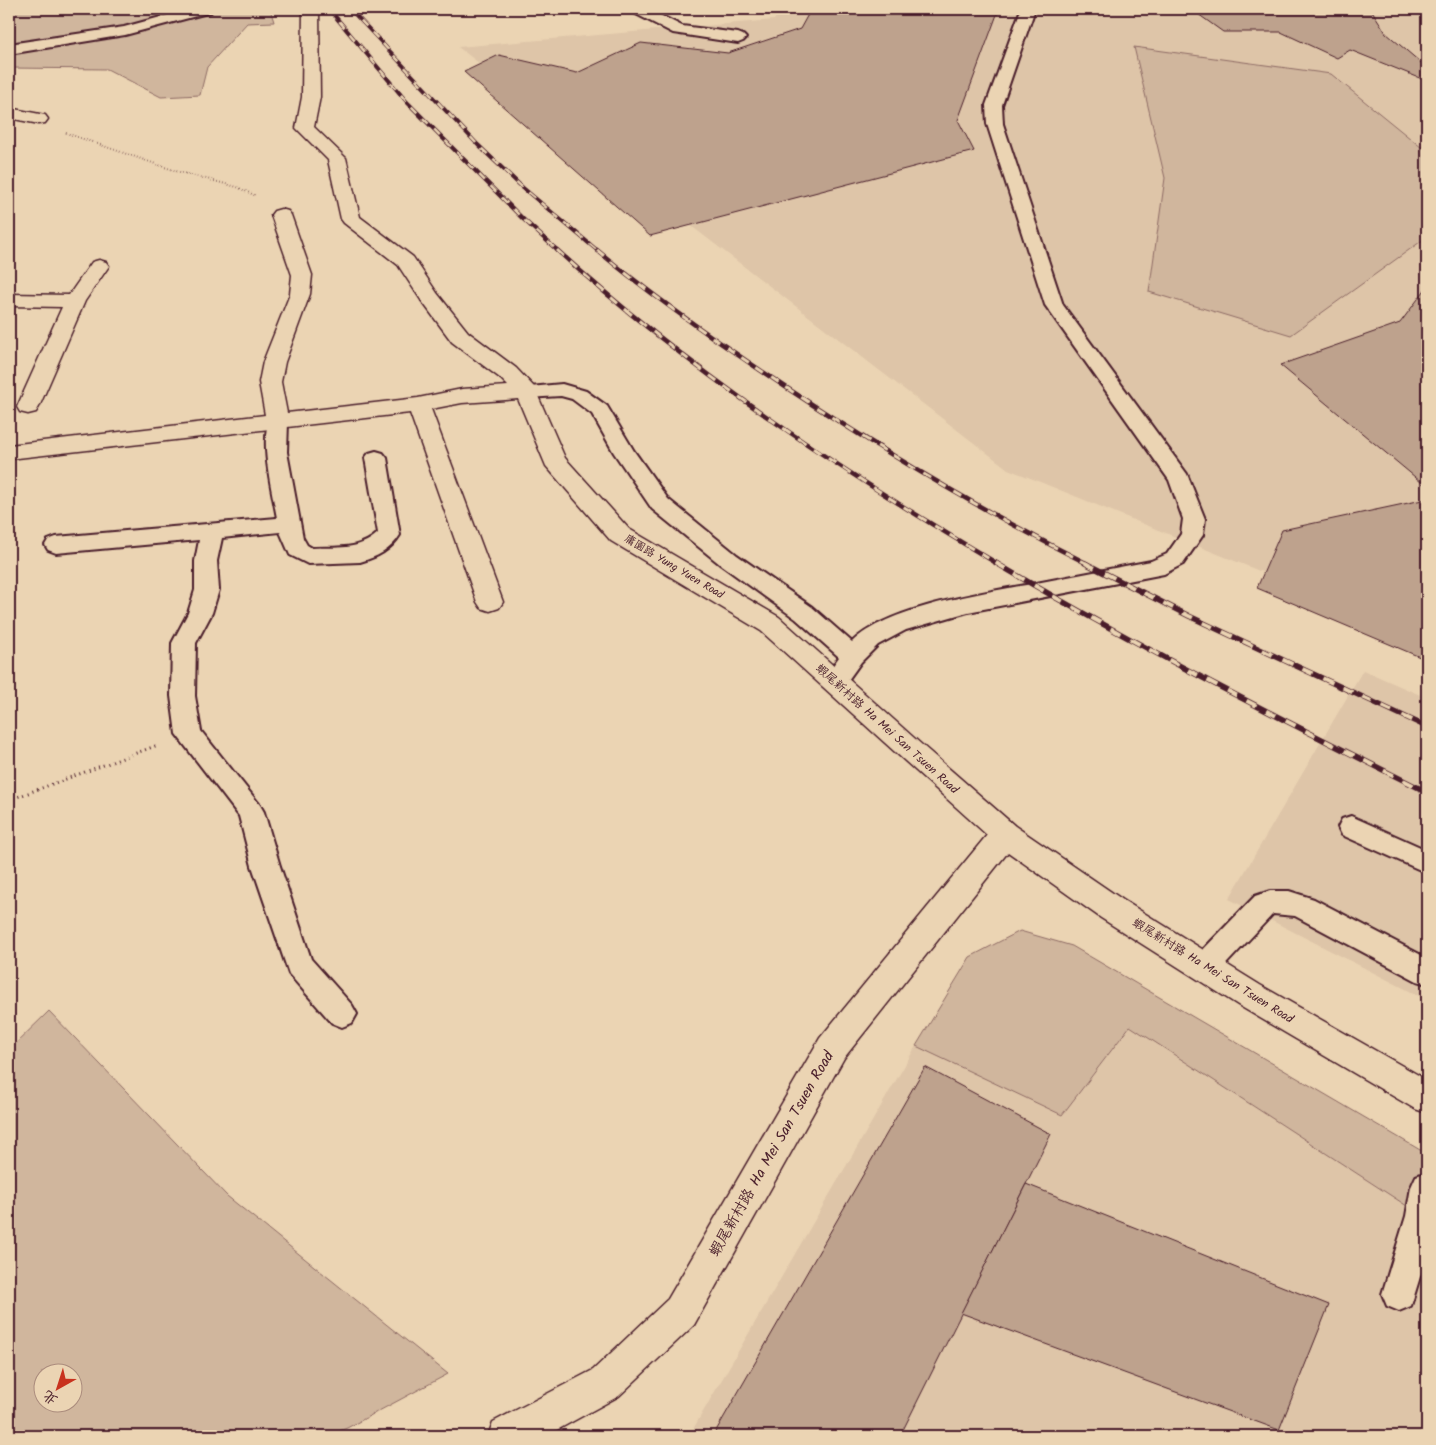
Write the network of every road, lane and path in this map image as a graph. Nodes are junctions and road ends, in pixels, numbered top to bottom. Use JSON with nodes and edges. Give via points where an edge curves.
{"nodes":[{"id":1,"x":206,"y":9,"type":"edge"},
{"id":2,"x":310,"y":9,"type":"edge"},
{"id":3,"x":637,"y":9,"type":"edge"},
{"id":4,"x":1028,"y":9,"type":"edge"},
{"id":5,"x":738,"y":38,"type":"dead end"},
{"id":6,"x":9,"y":49,"type":"edge"},
{"id":7,"x":9,"y":113,"type":"edge"},
{"id":8,"x":39,"y":119,"type":"joint"},
{"id":9,"x":281,"y":215,"type":"joint"},
{"id":10,"x":99,"y":266,"type":"dead end"},
{"id":11,"x":9,"y":300,"type":"edge"},
{"id":12,"x":75,"y":301,"type":"junction"},
{"id":13,"x":526,"y":392,"type":"junction"},
{"id":14,"x":418,"y":405,"type":"junction"},
{"id":15,"x":28,"y":407,"type":"dead end"},
{"id":16,"x":278,"y":422,"type":"junction"},
{"id":17,"x":9,"y":452,"type":"edge"},
{"id":18,"x":376,"y":458,"type":"dead end"},
{"id":19,"x":290,"y":524,"type":"junction"},
{"id":20,"x":212,"y":532,"type":"junction"},
{"id":21,"x":56,"y":545,"type":"dead end"},
{"id":22,"x":490,"y":602,"type":"dead end"},
{"id":23,"x":770,"y":624,"type":"joint"},
{"id":24,"x":853,"y":656,"type":"junction"},
{"id":25,"x":834,"y":681,"type":"junction"},
{"id":26,"x":189,"y":734,"type":"junction"},
{"id":27,"x":9,"y":800,"type":"edge"},
{"id":28,"x":1351,"y":827,"type":"dead end"},
{"id":29,"x":1005,"y":834,"type":"junction"},
{"id":30,"x":1427,"y":862,"type":"edge"},
{"id":31,"x":1204,"y":967,"type":"junction"},
{"id":32,"x":1427,"y":972,"type":"edge"},
{"id":33,"x":342,"y":1014,"type":"dead end"},
{"id":34,"x":1427,"y":1098,"type":"edge"},
{"id":35,"x":1427,"y":1187,"type":"edge"},
{"id":36,"x":1399,"y":1294,"type":"dead end"},
{"id":37,"x":507,"y":1436,"type":"edge"}],
"edges":[{"from":1,"to":6,"type":"lane","via":[[125,31]]},
{"from":2,"to":13,"type":"street","name":"庸園路 Yung Yuen Road","via":[[311,97],[306,128],[337,158],[351,219],[406,261],[460,337],[508,372]]},
{"from":3,"to":5,"type":"lane","via":[[678,30]]},
{"from":4,"to":24,"type":"lane","via":[[994,106],[995,124],[1054,305],[1179,479],[1194,519],[1192,536],[1175,559],[1156,568],[968,604],[898,624],[870,640]]},
{"from":7,"to":8,"type":"street"},
{"from":8,"to":9,"type":"path","via":[[55,129],[141,160],[252,193]]},
{"from":9,"to":16,"type":"street","via":[[302,276],[300,294],[274,362],[270,382]]},
{"from":10,"to":12,"type":"street"},
{"from":11,"to":12,"type":"street"},
{"from":12,"to":15,"type":"street"},
{"from":13,"to":14,"type":"street","via":[[462,396]]},
{"from":13,"to":23,"type":"street","name":"庸園路 Yung Yuen Road","via":[[554,461],[620,535]]},
{"from":13,"to":24,"type":"lane","via":[[562,390],[580,395],[600,410],[660,504],[729,560],[804,613]]},
{"from":14,"to":16,"type":"street"},
{"from":14,"to":22,"type":"street"},
{"from":16,"to":17,"type":"street"},
{"from":16,"to":19,"type":"lane","via":[[276,452]]},
{"from":18,"to":19,"type":"lane","via":[[389,535],[377,547],[360,554],[308,556],[298,550]]},
{"from":19,"to":20,"type":"lane"},
{"from":20,"to":21,"type":"lane"},
{"from":20,"to":26,"type":"lane","via":[[206,561],[207,590],[200,613],[184,643],[184,696]]},
{"from":23,"to":25,"type":"street","name":"蝦尾新村路 Ha Mei San Tsuen Road"},
{"from":24,"to":25,"type":"lane"},
{"from":25,"to":29,"type":"street","name":"蝦尾新村路 Ha Mei San Tsuen Road"},
{"from":26,"to":27,"type":"path"},
{"from":26,"to":33,"type":"lane","via":[[251,812],[299,965]]},
{"from":28,"to":30,"type":"lane"},
{"from":29,"to":31,"type":"street","name":"蝦尾新村路 Ha Mei San Tsuen Road","via":[[1112,909]]},
{"from":29,"to":37,"type":"street","name":"蝦尾新村路 Ha Mei San Tsuen Road","via":[[832,1048],[680,1312],[606,1383]]},
{"from":31,"to":32,"type":"lane","via":[[1265,904],[1288,901]]},
{"from":31,"to":34,"type":"street","name":"蝦尾新村路 Ha Mei San Tsuen Road"},
{"from":35,"to":36,"type":"lane","via":[[1422,1216]]}]}
